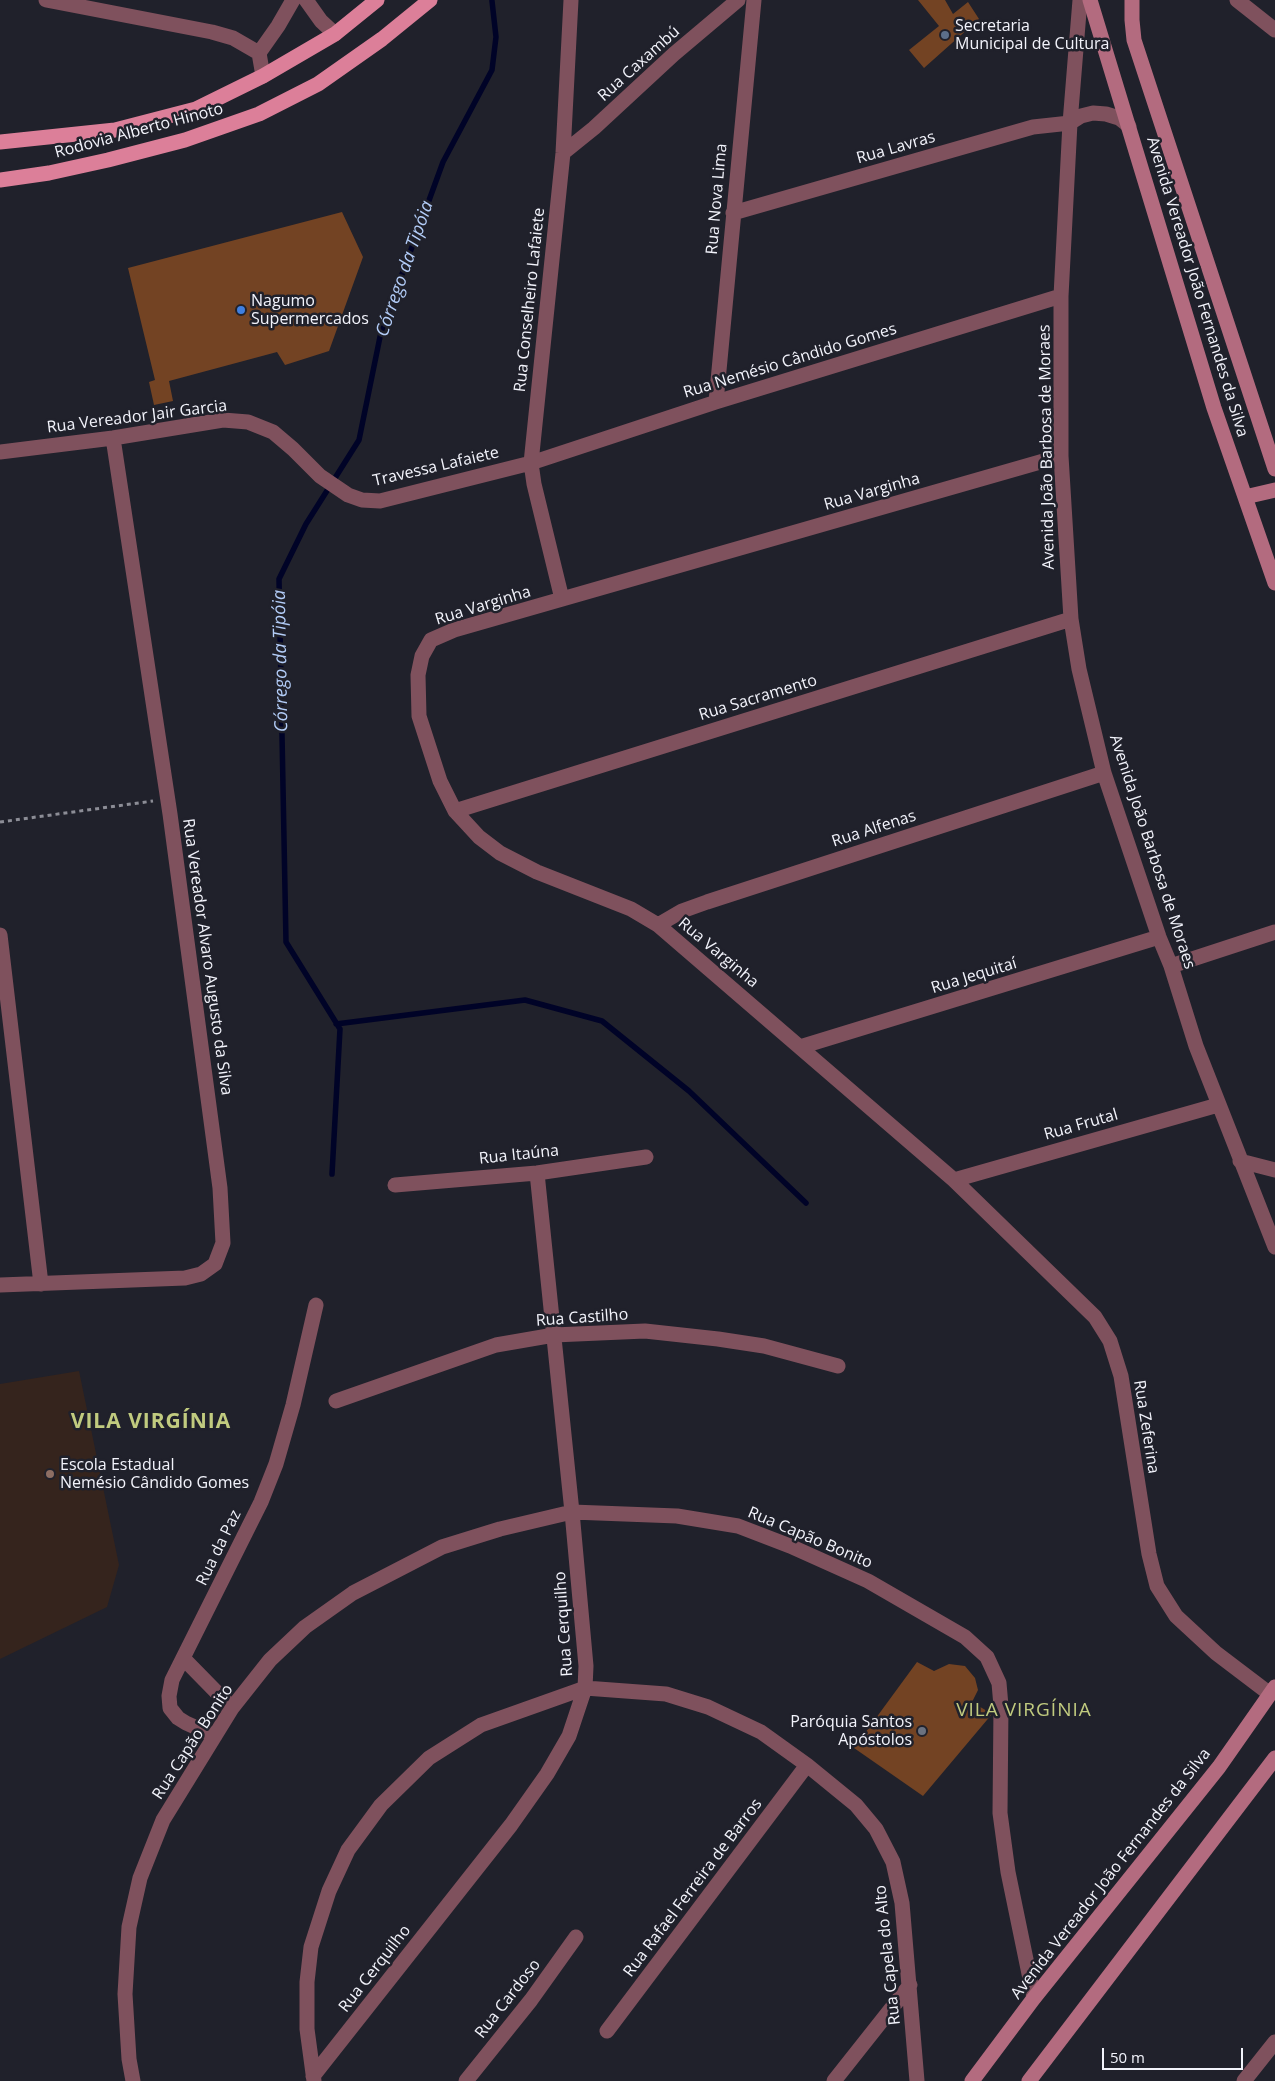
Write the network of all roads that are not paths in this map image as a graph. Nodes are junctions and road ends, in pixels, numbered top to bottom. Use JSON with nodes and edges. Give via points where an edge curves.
{"nodes":[{"id":1,"x":46,"y":0,"type":"edge"},
{"id":2,"x":293,"y":0,"type":"edge"},
{"id":3,"x":306,"y":0,"type":"edge"},
{"id":4,"x":377,"y":0,"type":"edge"},
{"id":5,"x":430,"y":0,"type":"edge"},
{"id":6,"x":571,"y":0,"type":"edge"},
{"id":7,"x":738,"y":0,"type":"edge"},
{"id":8,"x":754,"y":0,"type":"edge"},
{"id":9,"x":1080,"y":0,"type":"edge"},
{"id":10,"x":1090,"y":0,"type":"edge"},
{"id":11,"x":1132,"y":0,"type":"edge"},
{"id":12,"x":1237,"y":0,"type":"edge"},
{"id":13,"x":1275,"y":30,"type":"edge"},
{"id":14,"x":335,"y":34,"type":"junction"},
{"id":15,"x":259,"y":53,"type":"junction"},
{"id":16,"x":263,"y":76,"type":"junction"},
{"id":17,"x":1070,"y":123,"type":"junction"},
{"id":18,"x":1129,"y":126,"type":"junction"},
{"id":19,"x":0,"y":142,"type":"edge"},
{"id":20,"x":563,"y":153,"type":"junction"},
{"id":21,"x":0,"y":180,"type":"edge"},
{"id":22,"x":733,"y":213,"type":"junction"},
{"id":23,"x":1061,"y":296,"type":"junction"},
{"id":24,"x":716,"y":402,"type":"junction"},
{"id":25,"x":113,"y":438,"type":"junction"},
{"id":26,"x":0,"y":452,"type":"edge"},
{"id":27,"x":1061,"y":456,"type":"junction"},
{"id":28,"x":531,"y":463,"type":"junction"},
{"id":29,"x":1275,"y":469,"type":"edge"},
{"id":30,"x":1275,"y":490,"type":"edge"},
{"id":31,"x":348,"y":496,"type":"joint"},
{"id":32,"x":1245,"y":497,"type":"junction"},
{"id":33,"x":1275,"y":583,"type":"edge"},
{"id":34,"x":562,"y":600,"type":"junction"},
{"id":35,"x":1071,"y":619,"type":"junction"},
{"id":36,"x":1104,"y":773,"type":"junction"},
{"id":37,"x":455,"y":811,"type":"junction"},
{"id":38,"x":658,"y":925,"type":"junction"},
{"id":39,"x":1275,"y":932,"type":"edge"},
{"id":40,"x":0,"y":935,"type":"edge"},
{"id":41,"x":1159,"y":937,"type":"junction"},
{"id":42,"x":1171,"y":966,"type":"junction"},
{"id":43,"x":800,"y":1047,"type":"junction"},
{"id":44,"x":1218,"y":1106,"type":"junction"},
{"id":45,"x":646,"y":1157,"type":"dead end"},
{"id":46,"x":1240,"y":1161,"type":"junction"},
{"id":47,"x":1275,"y":1170,"type":"edge"},
{"id":48,"x":537,"y":1173,"type":"junction"},
{"id":49,"x":954,"y":1180,"type":"junction"},
{"id":50,"x":394,"y":1186,"type":"dead end"},
{"id":51,"x":1275,"y":1247,"type":"edge"},
{"id":52,"x":41,"y":1284,"type":"junction"},
{"id":53,"x":0,"y":1285,"type":"edge"},
{"id":54,"x":316,"y":1305,"type":"dead end"},
{"id":55,"x":554,"y":1335,"type":"junction"},
{"id":56,"x":838,"y":1366,"type":"dead end"},
{"id":57,"x":336,"y":1401,"type":"dead end"},
{"id":58,"x":572,"y":1512,"type":"junction"},
{"id":59,"x":184,"y":1659,"type":"junction"},
{"id":60,"x":585,"y":1688,"type":"junction"},
{"id":61,"x":1272,"y":1690,"type":"edge"},
{"id":62,"x":232,"y":1708,"type":"junction"},
{"id":63,"x":215,"y":1736,"type":"junction"},
{"id":64,"x":1275,"y":1758,"type":"edge"},
{"id":65,"x":807,"y":1765,"type":"junction"},
{"id":66,"x":576,"y":1937,"type":"dead end"},
{"id":67,"x":910,"y":1985,"type":"junction"},
{"id":68,"x":1034,"y":1998,"type":"junction"},
{"id":69,"x":607,"y":2031,"type":"dead end"},
{"id":70,"x":1275,"y":2042,"type":"edge"},
{"id":71,"x":314,"y":2078,"type":"edge"},
{"id":72,"x":133,"y":2081,"type":"edge"},
{"id":73,"x":466,"y":2081,"type":"edge"},
{"id":74,"x":834,"y":2081,"type":"edge"},
{"id":75,"x":917,"y":2081,"type":"edge"},
{"id":76,"x":972,"y":2081,"type":"edge"},
{"id":77,"x":1029,"y":2081,"type":"edge"},
{"id":78,"x":1244,"y":2081,"type":"edge"}],
"edges":[{"from":1,"to":15,"type":"street","via":[[212,32],[234,38]]},
{"from":2,"to":15,"type":"street"},
{"from":3,"to":14,"type":"street","via":[[320,21]]},
{"from":4,"to":14,"type":"main road","name":"Rodovia Alberto Hinoto"},
{"from":5,"to":21,"type":"main road","name":"Rodovia Alberto Hinoto","via":[[318,84],[259,114],[185,140],[108,160]]},
{"from":6,"to":20,"type":"street","name":"Rua Conselheiro Lafaiete"},
{"from":7,"to":20,"type":"street","name":"Rua Caxambú"},
{"from":8,"to":22,"type":"street","name":"Rua Nova Lima"},
{"from":9,"to":17,"type":"street","name":"Avenida João Barbosa de Moraes"},
{"from":10,"to":18,"type":"main road","name":"Avenida Vereador João Fernandes da Silva"},
{"from":11,"to":29,"type":"main road","name":"Avenida Vereador João Fernandes da Silva","via":[[1134,40]]},
{"from":12,"to":13,"type":"street"},
{"from":14,"to":16,"type":"main road","name":"Rodovia Alberto Hinoto"},
{"from":15,"to":16,"type":"street"},
{"from":16,"to":19,"type":"main road","name":"Rodovia Alberto Hinoto","via":[[196,109],[115,130]]},
{"from":17,"to":18,"type":"street","via":[[1081,116],[1100,113],[1119,118]]},
{"from":17,"to":22,"type":"street","name":"Rua Lavras","via":[[1033,128]]},
{"from":17,"to":23,"type":"street","name":"Avenida João Barbosa de Moraes"},
{"from":18,"to":32,"type":"main road","name":"Avenida Vereador João Fernandes da Silva","via":[[1214,408]]},
{"from":20,"to":28,"type":"street","name":"Rua Conselheiro Lafaiete"},
{"from":22,"to":24,"type":"street","name":"Rua Nova Lima"},
{"from":23,"to":24,"type":"street","name":"Rua Nemésio Cândido Gomes"},
{"from":23,"to":27,"type":"street","name":"Avenida João Barbosa de Moraes"},
{"from":24,"to":28,"type":"street","name":"Rua Nemésio Cândido Gomes"},
{"from":25,"to":26,"type":"street","name":"Rua Vereador Jair Garcia"},
{"from":25,"to":31,"type":"street","name":"Rua Vereador Jair Garcia","via":[[223,420],[248,422],[273,432],[320,476]]},
{"from":25,"to":52,"type":"street","name":"Rua Vereador Alvaro Augusto da Silva","via":[[168,799],[220,1188],[223,1243],[215,1264],[201,1274],[185,1278]]},
{"from":27,"to":34,"type":"street","name":"Rua Varginha"},
{"from":27,"to":35,"type":"street","name":"Avenida João Barbosa de Moraes"},
{"from":28,"to":31,"type":"street","name":"Travessa Lafaiete","via":[[380,501]]},
{"from":28,"to":34,"type":"street","name":"Rua Conselheiro Lafaiete"},
{"from":30,"to":32,"type":"main road"},
{"from":32,"to":33,"type":"main road","name":"Avenida Vereador João Fernandes da Silva"},
{"from":34,"to":37,"type":"street","name":"Rua Varginha","via":[[454,630],[431,640],[422,656],[418,675],[419,716],[440,781]]},
{"from":35,"to":36,"type":"street","name":"Avenida João Barbosa de Moraes","via":[[1079,669]]},
{"from":35,"to":37,"type":"street","name":"Rua Sacramento"},
{"from":36,"to":38,"type":"street","name":"Rua Alfenas","via":[[707,902]]},
{"from":36,"to":41,"type":"street","name":"Avenida João Barbosa de Moraes"},
{"from":37,"to":38,"type":"street","name":"Rua Varginha","via":[[479,838],[500,853],[537,872],[631,909]]},
{"from":38,"to":43,"type":"street","name":"Rua Varginha"},
{"from":39,"to":42,"type":"street"},
{"from":40,"to":52,"type":"street"},
{"from":41,"to":42,"type":"street","name":"Avenida João Barbosa de Moraes"},
{"from":41,"to":43,"type":"street","name":"Rua Jequitaí"},
{"from":42,"to":44,"type":"street","name":"Avenida João Barbosa de Moraes"},
{"from":43,"to":49,"type":"street","name":"Rua Varginha"},
{"from":44,"to":46,"type":"street","name":"Avenida João Barbosa de Moraes"},
{"from":44,"to":49,"type":"street","name":"Rua Frutal"},
{"from":45,"to":48,"type":"street","name":"Rua Itaúna"},
{"from":46,"to":47,"type":"street"},
{"from":46,"to":51,"type":"street","name":"Avenida João Barbosa de Moraes"},
{"from":48,"to":50,"type":"street","name":"Rua Itaúna"},
{"from":48,"to":55,"type":"street","name":"Rua Cerquilho"},
{"from":49,"to":61,"type":"street","name":"Rua Zeferina","via":[[1095,1317],[1110,1341],[1121,1376],[1148,1554],[1158,1586],[1176,1616],[1216,1653]]},
{"from":52,"to":53,"type":"street","name":"Rua Vereador Alvaro Augusto da Silva"},
{"from":54,"to":59,"type":"street","name":"Rua da Paz","via":[[276,1464],[261,1502]]},
{"from":55,"to":56,"type":"street","name":"Rua Castilho","via":[[646,1331],[764,1346]]},
{"from":55,"to":57,"type":"street","name":"Rua Castilho","via":[[496,1345]]},
{"from":55,"to":58,"type":"street","name":"Rua Cerquilho"},
{"from":58,"to":60,"type":"street","name":"Rua Cerquilho","via":[[586,1666]]},
{"from":58,"to":62,"type":"street","name":"Rua Capão Bonito","via":[[500,1529],[442,1548],[353,1593],[291,1640],[270,1660]]},
{"from":58,"to":68,"type":"street","name":"Rua Capão Bonito","via":[[677,1516],[738,1526],[868,1581],[965,1637],[987,1657],[999,1683],[1000,1813],[1008,1872]]},
{"from":59,"to":62,"type":"street"},
{"from":59,"to":63,"type":"street","name":"Rua da Paz","via":[[172,1680],[170,1708],[186,1723]]},
{"from":60,"to":65,"type":"street","name":"Rua Capela do Alto","via":[[666,1694],[708,1707],[761,1732]]},
{"from":60,"to":71,"type":"street","name":"Rua Cerquilho","via":[[569,1736],[547,1774]]},
{"from":60,"to":71,"type":"street","name":"Rua Capela do Alto","via":[[481,1725],[429,1758],[381,1806],[348,1850],[329,1891],[311,1947],[307,2029]]},
{"from":61,"to":68,"type":"main road","name":"Avenida Vereador João Fernandes da Silva","via":[[1219,1767]]},
{"from":62,"to":63,"type":"street","name":"Rua Capão Bonito"},
{"from":63,"to":72,"type":"street","name":"Rua Capão Bonito","via":[[164,1820],[140,1878],[129,1927],[126,1994]]},
{"from":64,"to":77,"type":"main road"},
{"from":65,"to":67,"type":"street","name":"Rua Capela do Alto","via":[[856,1805],[876,1829],[893,1862],[902,1903]]},
{"from":65,"to":69,"type":"street","name":"Rua Rafael Ferreira de Barros"},
{"from":66,"to":73,"type":"street","name":"Rua Cardoso"},
{"from":67,"to":74,"type":"street"},
{"from":67,"to":75,"type":"street","name":"Rua Capela do Alto"},
{"from":68,"to":76,"type":"main road","name":"Avenida Vereador João Fernandes da Silva"},
{"from":70,"to":78,"type":"street"}]}
